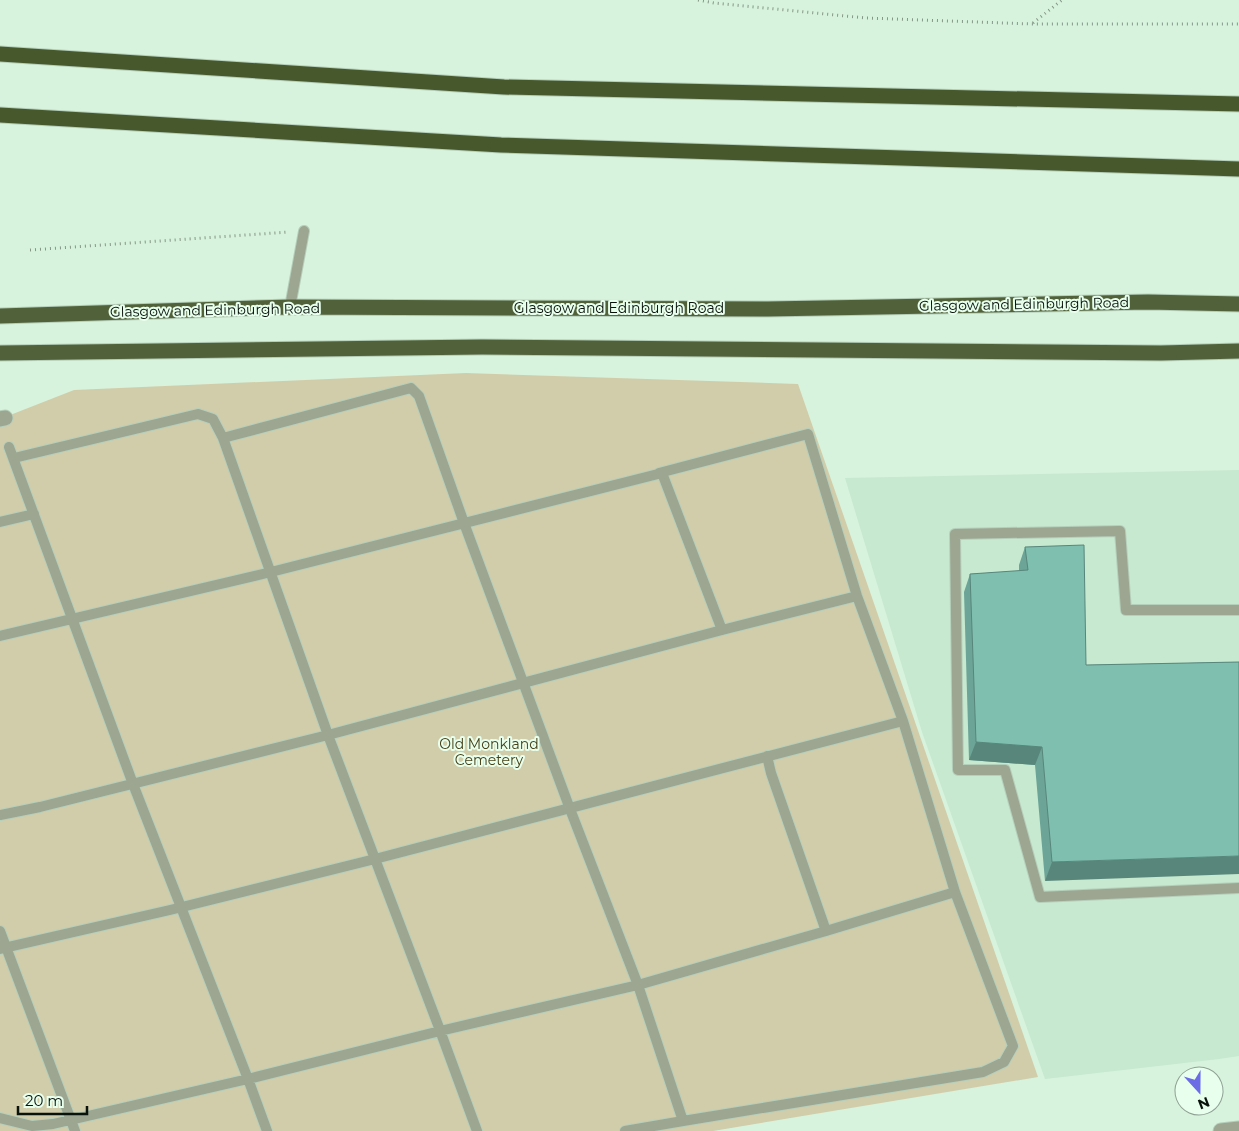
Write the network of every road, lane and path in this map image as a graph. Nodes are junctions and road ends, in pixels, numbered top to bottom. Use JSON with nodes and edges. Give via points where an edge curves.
{"nodes":[{"id":1,"x":698,"y":0,"type":"edge"},
{"id":2,"x":1062,"y":0,"type":"edge"},
{"id":3,"x":1032,"y":24,"type":"junction"},
{"id":4,"x":1239,"y":24,"type":"edge"},
{"id":5,"x":0,"y":54,"type":"edge"},
{"id":6,"x":1239,"y":104,"type":"edge"},
{"id":7,"x":0,"y":115,"type":"edge"},
{"id":8,"x":1239,"y":169,"type":"edge"},
{"id":9,"x":304,"y":231,"type":"joint"},
{"id":10,"x":30,"y":250,"type":"dead end"},
{"id":11,"x":1239,"y":304,"type":"edge"},
{"id":12,"x":290,"y":307,"type":"junction"},
{"id":13,"x":0,"y":316,"type":"edge"},
{"id":14,"x":1239,"y":351,"type":"edge"},
{"id":15,"x":0,"y":353,"type":"edge"},
{"id":16,"x":223,"y":438,"type":"junction"},
{"id":17,"x":9,"y":447,"type":"dead end"},
{"id":18,"x":14,"y":458,"type":"junction"},
{"id":19,"x":659,"y":474,"type":"junction"},
{"id":20,"x":34,"y":514,"type":"junction"},
{"id":21,"x":0,"y":522,"type":"edge"},
{"id":22,"x":464,"y":523,"type":"junction"},
{"id":23,"x":271,"y":572,"type":"junction"},
{"id":24,"x":856,"y":596,"type":"junction"},
{"id":25,"x":1239,"y":610,"type":"edge"},
{"id":26,"x":73,"y":619,"type":"junction"},
{"id":27,"x":722,"y":630,"type":"junction"},
{"id":28,"x":0,"y":636,"type":"edge"},
{"id":29,"x":524,"y":683,"type":"junction"},
{"id":30,"x":903,"y":721,"type":"junction"},
{"id":31,"x":328,"y":736,"type":"junction"},
{"id":32,"x":767,"y":756,"type":"junction"},
{"id":33,"x":133,"y":784,"type":"junction"},
{"id":34,"x":570,"y":809,"type":"junction"},
{"id":35,"x":0,"y":815,"type":"edge"},
{"id":36,"x":375,"y":859,"type":"junction"},
{"id":37,"x":1239,"y":888,"type":"edge"},
{"id":38,"x":955,"y":892,"type":"junction"},
{"id":39,"x":182,"y":907,"type":"junction"},
{"id":40,"x":826,"y":931,"type":"junction"},
{"id":41,"x":0,"y":932,"type":"edge"},
{"id":42,"x":3,"y":948,"type":"edge"},
{"id":43,"x":638,"y":985,"type":"junction"},
{"id":44,"x":440,"y":1030,"type":"junction"},
{"id":45,"x":248,"y":1079,"type":"junction"},
{"id":46,"x":0,"y":1118,"type":"edge"},
{"id":47,"x":70,"y":1120,"type":"junction"},
{"id":48,"x":683,"y":1120,"type":"junction"},
{"id":49,"x":1239,"y":1129,"type":"edge"},
{"id":50,"x":74,"y":1131,"type":"edge"},
{"id":51,"x":267,"y":1131,"type":"edge"},
{"id":52,"x":477,"y":1131,"type":"edge"},
{"id":53,"x":625,"y":1131,"type":"edge"},
{"id":54,"x":1221,"y":1131,"type":"edge"}],
"edges":[{"from":1,"to":3,"type":"path","via":[[866,18]]},
{"from":2,"to":3,"type":"path"},
{"from":3,"to":4,"type":"path"},
{"from":5,"to":6,"type":"highway","via":[[504,87]]},
{"from":7,"to":8,"type":"highway","via":[[500,145]]},
{"from":9,"to":10,"type":"path"},
{"from":9,"to":12,"type":"lane"},
{"from":11,"to":12,"type":"highway","name":"Glasgow and Edinburgh Road","via":[[1148,302],[768,309]]},
{"from":12,"to":13,"type":"highway","name":"Glasgow and Edinburgh Road"},
{"from":14,"to":15,"type":"highway","via":[[482,348]]},
{"from":16,"to":18,"type":"lane","via":[[213,419],[198,414]]},
{"from":16,"to":22,"type":"lane","via":[[411,388],[419,396]]},
{"from":16,"to":23,"type":"lane"},
{"from":17,"to":18,"type":"lane"},
{"from":18,"to":20,"type":"lane"},
{"from":19,"to":22,"type":"lane"},
{"from":19,"to":24,"type":"lane","via":[[808,434]]},
{"from":19,"to":27,"type":"lane","via":[[662,473]]},
{"from":20,"to":21,"type":"lane"},
{"from":20,"to":26,"type":"lane"},
{"from":22,"to":23,"type":"lane"},
{"from":22,"to":29,"type":"lane"},
{"from":23,"to":26,"type":"lane"},
{"from":23,"to":31,"type":"lane"},
{"from":24,"to":27,"type":"lane"},
{"from":24,"to":30,"type":"lane"},
{"from":25,"to":37,"type":"lane","via":[[1126,610],[1120,531],[955,534],[958,770],[1005,770],[1040,897]]},
{"from":26,"to":28,"type":"lane"},
{"from":26,"to":33,"type":"lane"},
{"from":27,"to":29,"type":"lane"},
{"from":29,"to":31,"type":"lane"},
{"from":29,"to":34,"type":"lane"},
{"from":30,"to":32,"type":"lane"},
{"from":30,"to":38,"type":"lane"},
{"from":31,"to":33,"type":"lane"},
{"from":31,"to":36,"type":"lane"},
{"from":32,"to":34,"type":"lane"},
{"from":32,"to":40,"type":"lane"},
{"from":33,"to":35,"type":"lane"},
{"from":33,"to":39,"type":"lane"},
{"from":34,"to":36,"type":"lane"},
{"from":34,"to":43,"type":"lane"},
{"from":36,"to":39,"type":"lane"},
{"from":36,"to":44,"type":"lane"},
{"from":38,"to":40,"type":"lane"},
{"from":38,"to":48,"type":"lane","via":[[1013,1046],[1004,1062],[983,1072]]},
{"from":39,"to":42,"type":"lane"},
{"from":39,"to":45,"type":"lane"},
{"from":40,"to":43,"type":"lane"},
{"from":41,"to":42,"type":"lane"},
{"from":42,"to":47,"type":"lane"},
{"from":43,"to":44,"type":"lane"},
{"from":43,"to":48,"type":"lane"},
{"from":44,"to":45,"type":"lane"},
{"from":44,"to":52,"type":"lane"},
{"from":45,"to":47,"type":"lane"},
{"from":45,"to":51,"type":"lane"},
{"from":46,"to":47,"type":"lane","via":[[32,1126]]},
{"from":47,"to":50,"type":"lane"},
{"from":48,"to":53,"type":"lane"},
{"from":49,"to":54,"type":"street"}]}
